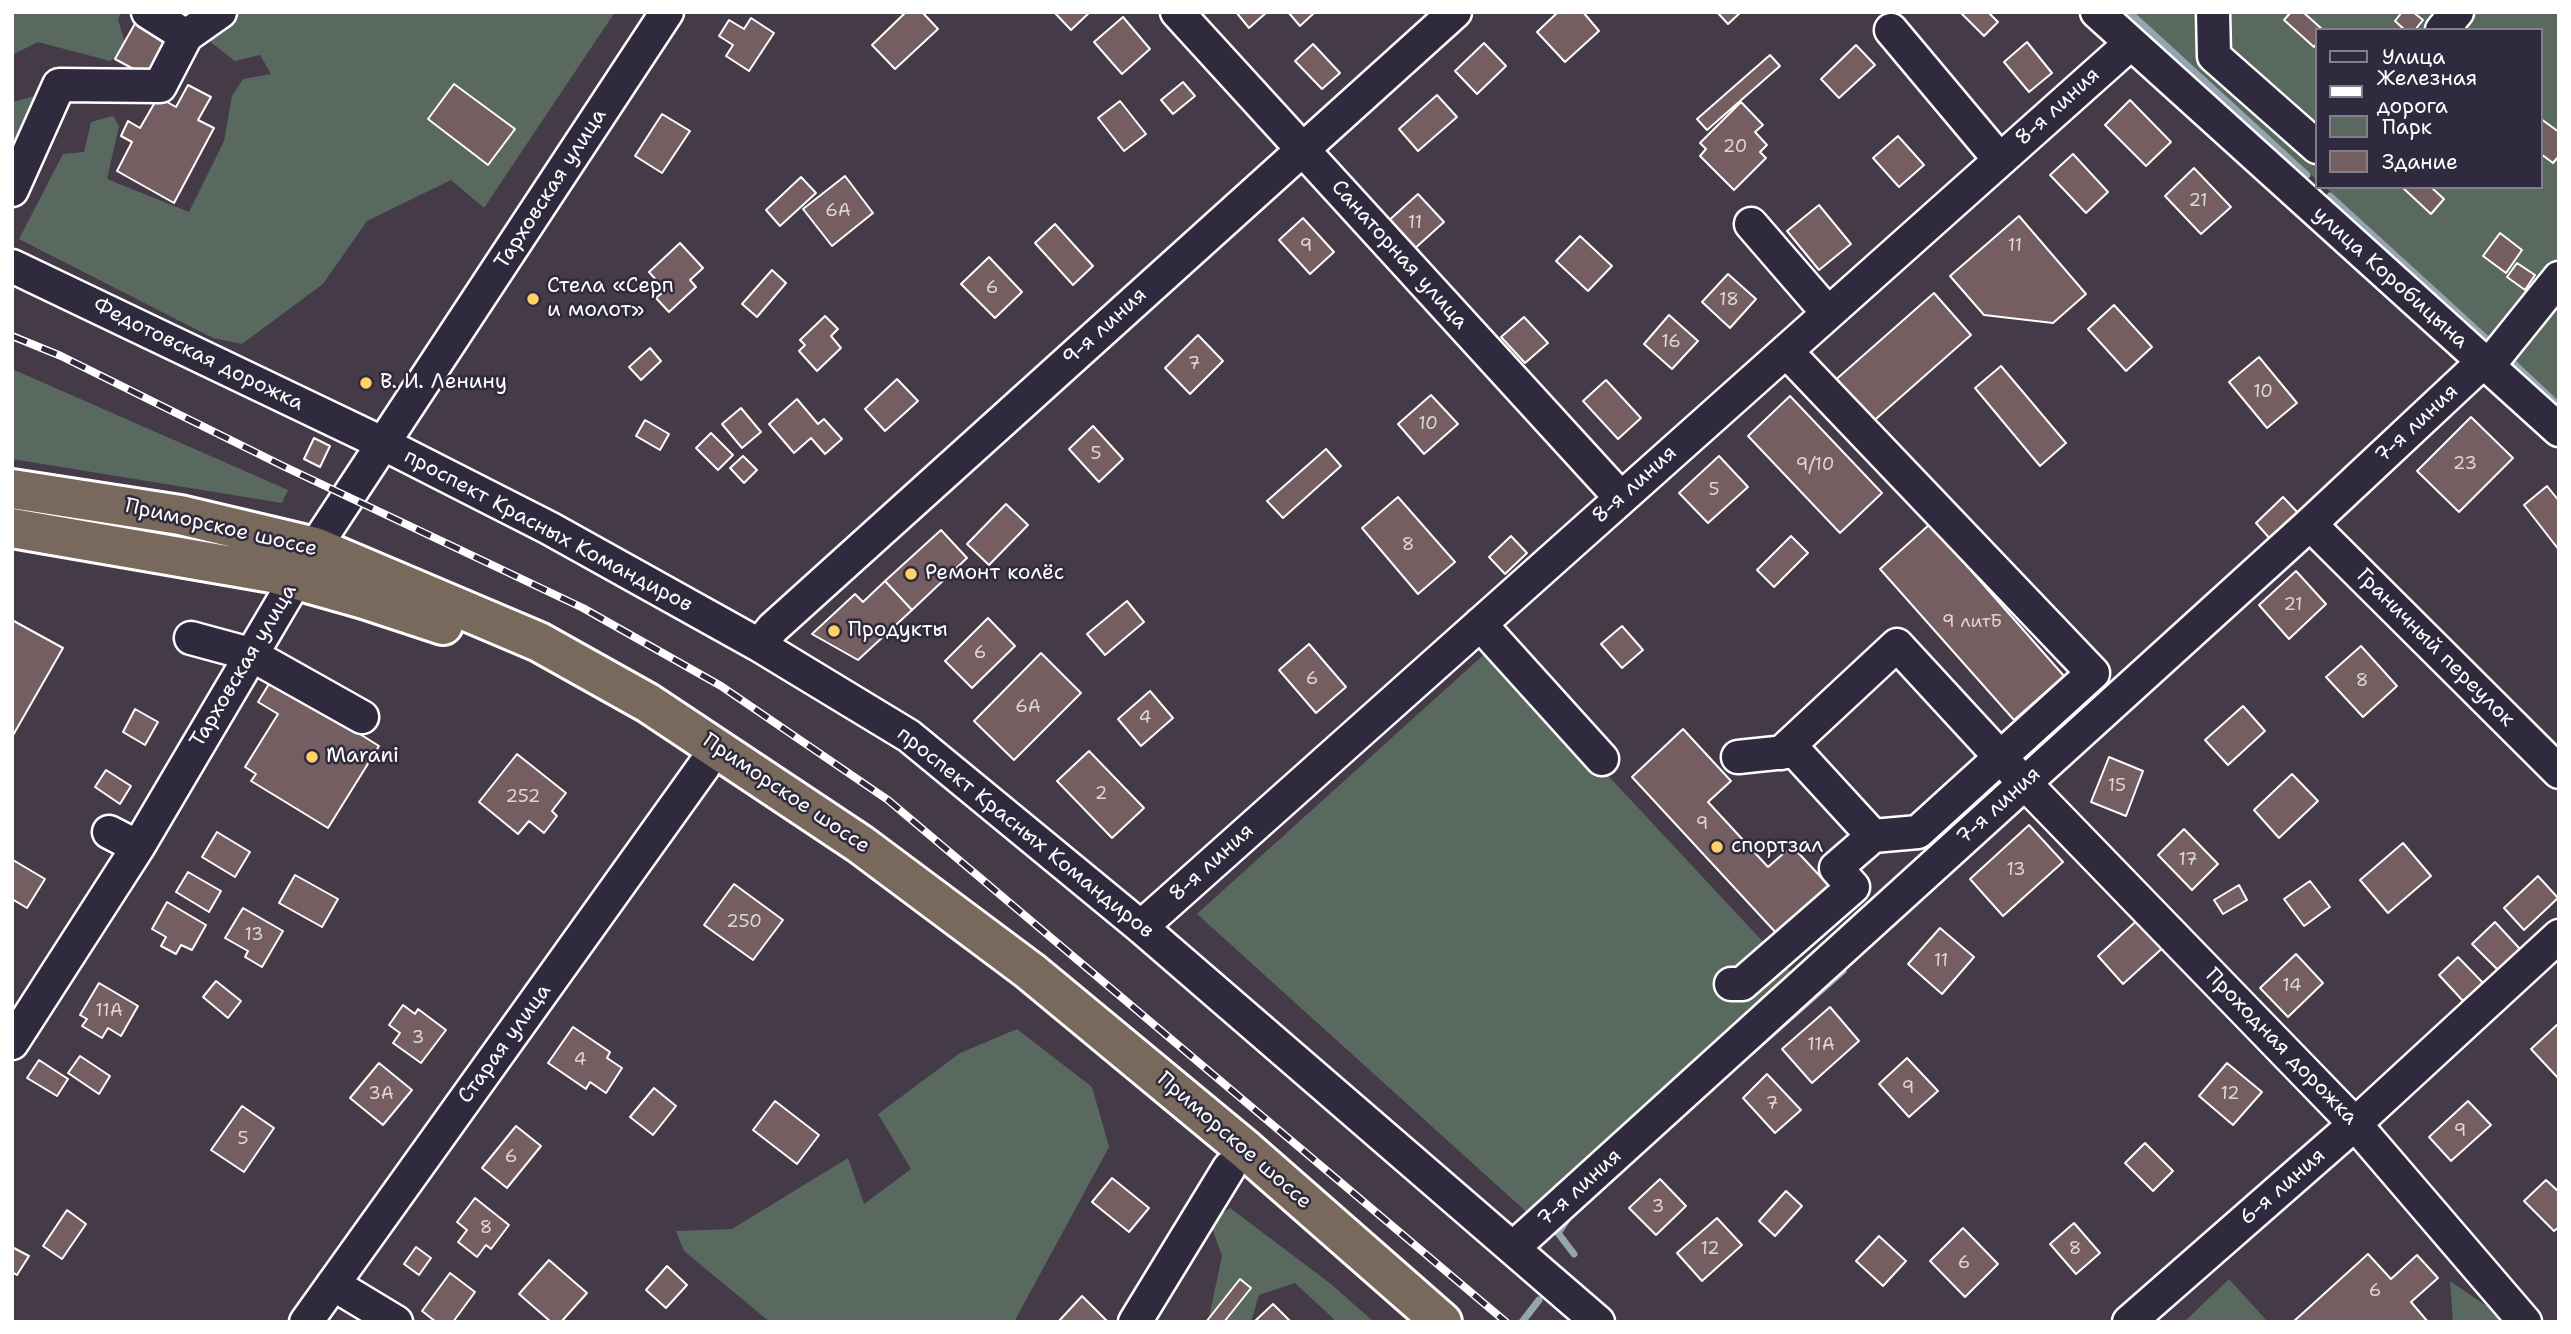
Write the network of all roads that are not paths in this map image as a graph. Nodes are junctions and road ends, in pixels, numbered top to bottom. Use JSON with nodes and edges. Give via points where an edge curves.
{"nodes":[{"id":1,"x":148,"y":12,"type":"edge"},
{"id":2,"x":220,"y":12,"type":"edge"},
{"id":3,"x":667,"y":12,"type":"edge"},
{"id":4,"x":1177,"y":12,"type":"edge"},
{"id":5,"x":1455,"y":12,"type":"edge"},
{"id":6,"x":2097,"y":12,"type":"edge"},
{"id":7,"x":2213,"y":12,"type":"edge"},
{"id":8,"x":2456,"y":12,"type":"edge"},
{"id":9,"x":2444,"y":28,"type":"edge"},
{"id":10,"x":1891,"y":30,"type":"dead end"},
{"id":11,"x":186,"y":36,"type":"junction"},
{"id":12,"x":2130,"y":44,"type":"junction"},
{"id":13,"x":2316,"y":146,"type":"edge"},
{"id":14,"x":1301,"y":148,"type":"junction"},
{"id":15,"x":2000,"y":160,"type":"junction"},
{"id":16,"x":12,"y":190,"type":"edge"},
{"id":17,"x":2311,"y":191,"type":"edge"},
{"id":18,"x":1751,"y":224,"type":"dead end"},
{"id":19,"x":12,"y":266,"type":"edge"},
{"id":20,"x":2559,"y":278,"type":"edge"},
{"id":21,"x":1828,"y":313,"type":"junction"},
{"id":22,"x":1786,"y":351,"type":"junction"},
{"id":23,"x":2486,"y":363,"type":"junction"},
{"id":24,"x":2559,"y":430,"type":"edge"},
{"id":25,"x":384,"y":444,"type":"junction"},
{"id":26,"x":12,"y":489,"type":"edge"},
{"id":27,"x":1621,"y":498,"type":"junction"},
{"id":28,"x":2310,"y":524,"type":"junction"},
{"id":29,"x":12,"y":528,"type":"edge"},
{"id":30,"x":305,"y":563,"type":"junction"},
{"id":31,"x":1480,"y":624,"type":"junction"},
{"id":32,"x":191,"y":638,"type":"dead end"},
{"id":33,"x":758,"y":645,"type":"junction"},
{"id":34,"x":250,"y":654,"type":"junction"},
{"id":35,"x":362,"y":717,"type":"dead end"},
{"id":36,"x":1781,"y":753,"type":"junction"},
{"id":37,"x":1738,"y":757,"type":"dead end"},
{"id":38,"x":2000,"y":757,"type":"junction"},
{"id":39,"x":1602,"y":759,"type":"dead end"},
{"id":40,"x":704,"y":766,"type":"junction"},
{"id":41,"x":2559,"y":772,"type":"edge"},
{"id":42,"x":2025,"y":783,"type":"junction"},
{"id":43,"x":109,"y":832,"type":"dead end"},
{"id":44,"x":1873,"y":836,"type":"junction"},
{"id":45,"x":138,"y":847,"type":"junction"},
{"id":46,"x":1141,"y":927,"type":"junction"},
{"id":47,"x":2559,"y":936,"type":"edge"},
{"id":48,"x":1731,"y":984,"type":"dead end"},
{"id":49,"x":12,"y":1042,"type":"edge"},
{"id":50,"x":2355,"y":1124,"type":"junction"},
{"id":51,"x":1229,"y":1168,"type":"junction"},
{"id":52,"x":1513,"y":1248,"type":"junction"},
{"id":53,"x":333,"y":1284,"type":"junction"},
{"id":54,"x":306,"y":1322,"type":"edge"},
{"id":55,"x":396,"y":1322,"type":"edge"},
{"id":56,"x":1135,"y":1322,"type":"edge"},
{"id":57,"x":1405,"y":1322,"type":"edge"},
{"id":58,"x":1442,"y":1322,"type":"edge"},
{"id":59,"x":1598,"y":1322,"type":"edge"},
{"id":60,"x":2129,"y":1322,"type":"edge"},
{"id":61,"x":2525,"y":1322,"type":"edge"}],
"edges":[{"from":1,"to":11,"type":"street"},
{"from":2,"to":11,"type":"street"},
{"from":3,"to":25,"type":"street","name":"Тарховская улица"},
{"from":4,"to":14,"type":"street","name":"Санаторная улица"},
{"from":5,"to":14,"type":"street","name":"9-я линия"},
{"from":6,"to":12,"type":"street","name":"улица Коробицына"},
{"from":7,"to":13,"type":"street","via":[[2214,56]]},
{"from":8,"to":9,"type":"street"},
{"from":10,"to":15,"type":"street"},
{"from":11,"to":16,"type":"street","via":[[160,86],[59,85]]},
{"from":12,"to":15,"type":"street","name":"8-я линия"},
{"from":12,"to":17,"type":"street","name":"улица Коробицына"},
{"from":14,"to":27,"type":"street","name":"Санаторная улица"},
{"from":14,"to":33,"type":"street","name":"9-я линия"},
{"from":15,"to":21,"type":"street","name":"8-я линия"},
{"from":17,"to":23,"type":"street","name":"улица Коробицына"},
{"from":18,"to":21,"type":"street"},
{"from":19,"to":25,"type":"street","name":"Федотовская дорожка"},
{"from":20,"to":23,"type":"street","name":"7-я линия"},
{"from":21,"to":22,"type":"street","name":"8-я линия"},
{"from":22,"to":27,"type":"street","name":"8-я линия"},
{"from":22,"to":38,"type":"street","via":[[2093,673]]},
{"from":23,"to":24,"type":"street","name":"улица Коробицына"},
{"from":23,"to":28,"type":"street","name":"7-я линия"},
{"from":25,"to":30,"type":"street","name":"Тарховская улица"},
{"from":25,"to":33,"type":"street","name":"проспект Красных Командиров","via":[[550,528]]},
{"from":26,"to":30,"type":"highway","name":"Приморское шоссе","via":[[180,515]]},
{"from":27,"to":31,"type":"street","name":"8-я линия"},
{"from":28,"to":41,"type":"street","name":"Граничный переулок"},
{"from":28,"to":42,"type":"street","name":"7-я линия"},
{"from":29,"to":30,"type":"highway","name":"Приморское шоссе","via":[[174,554]]},
{"from":30,"to":34,"type":"street","name":"Тарховская улица"},
{"from":30,"to":40,"type":"highway","name":"Приморское шоссе","via":[[530,663]]},
{"from":30,"to":58,"type":"highway","name":"Приморское шоссе","via":[[539,642],[669,715],[839,829],[1020,964],[1112,1037]]},
{"from":31,"to":39,"type":"street"},
{"from":31,"to":46,"type":"street","name":"8-я линия"},
{"from":32,"to":34,"type":"street"},
{"from":33,"to":46,"type":"street","name":"проспект Красных Командиров","via":[[909,736]]},
{"from":34,"to":35,"type":"street"},
{"from":34,"to":45,"type":"street","name":"Тарховская улица"},
{"from":36,"to":37,"type":"street"},
{"from":36,"to":38,"type":"street","name":"Проходная дорожка","via":[[1897,645]]},
{"from":36,"to":44,"type":"street","via":[[1795,751]]},
{"from":38,"to":42,"type":"street","name":"Проходная дорожка"},
{"from":38,"to":44,"type":"street","via":[[1917,832]]},
{"from":40,"to":51,"type":"highway","name":"Приморское шоссе","via":[[938,931],[1099,1057]]},
{"from":40,"to":53,"type":"street","name":"Старая улица"},
{"from":42,"to":50,"type":"street","name":"Проходная дорожка"},
{"from":42,"to":52,"type":"street","name":"7-я линия"},
{"from":43,"to":45,"type":"street"},
{"from":44,"to":48,"type":"street","via":[[1836,868],[1853,887],[1742,984]]},
{"from":45,"to":49,"type":"street","name":"Тарховская улица"},
{"from":46,"to":52,"type":"street","name":"проспект Красных Командиров"},
{"from":47,"to":50,"type":"street","name":"6-я линия"},
{"from":50,"to":60,"type":"street","name":"6-я линия"},
{"from":50,"to":61,"type":"street","name":"Проходная дорожка"},
{"from":51,"to":56,"type":"street"},
{"from":51,"to":57,"type":"highway","name":"Приморское шоссе"},
{"from":52,"to":59,"type":"street","name":"проспект Красных Командиров"},
{"from":53,"to":54,"type":"street","name":"Старая улица"},
{"from":53,"to":55,"type":"street"}]}
